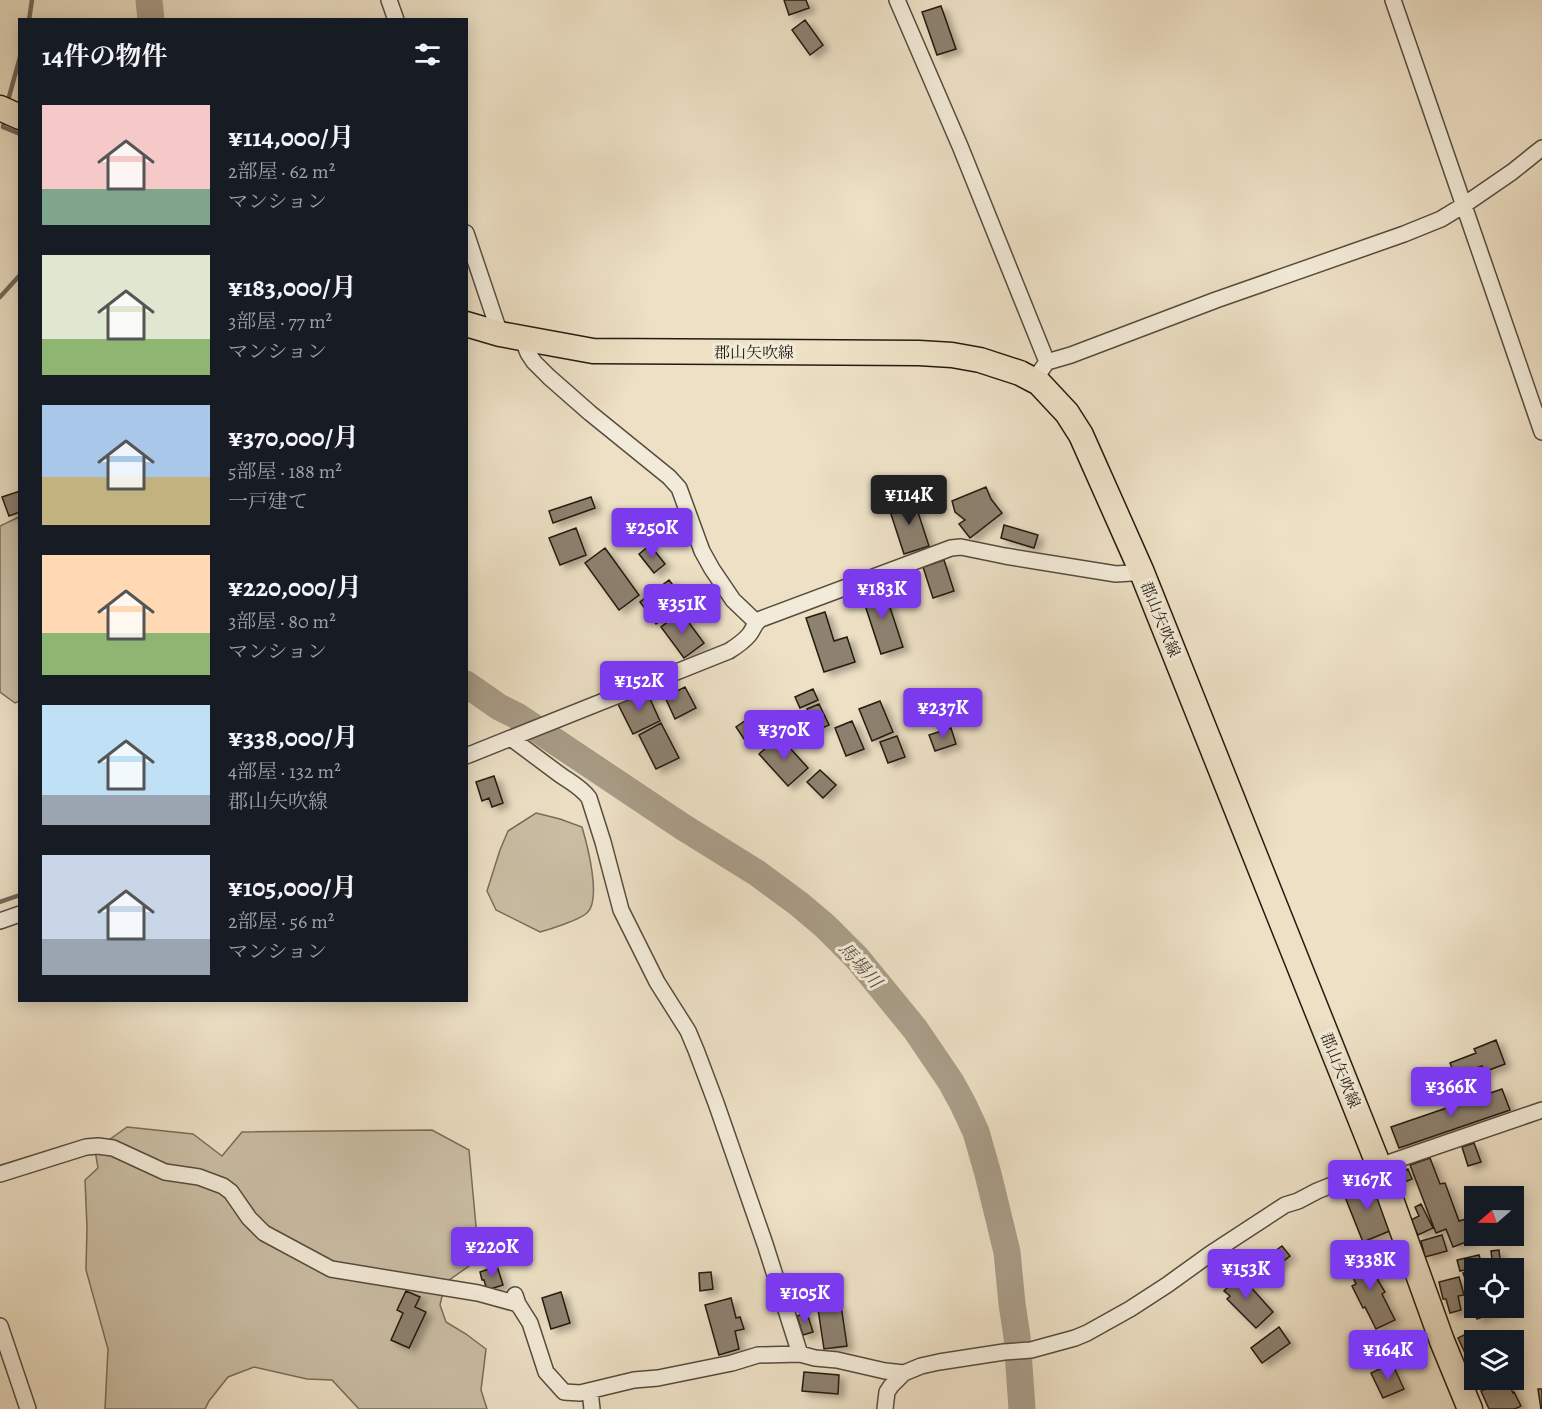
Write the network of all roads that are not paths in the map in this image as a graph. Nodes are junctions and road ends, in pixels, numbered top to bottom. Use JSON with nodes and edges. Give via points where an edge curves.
{"nodes":[{"id":1,"x":389,"y":0,"type":"edge"},
{"id":2,"x":897,"y":0,"type":"edge"},
{"id":3,"x":1394,"y":0,"type":"edge"},
{"id":4,"x":395,"y":18,"type":"edge"},
{"id":5,"x":0,"y":108,"type":"edge"},
{"id":6,"x":18,"y":116,"type":"edge"},
{"id":7,"x":1542,"y":148,"type":"edge"},
{"id":8,"x":1464,"y":205,"type":"junction"},
{"id":9,"x":468,"y":238,"type":"edge"},
{"id":10,"x":468,"y":325,"type":"edge"},
{"id":11,"x":511,"y":336,"type":"junction"},
{"id":12,"x":1041,"y":371,"type":"junction"},
{"id":13,"x":1542,"y":432,"type":"edge"},
{"id":14,"x":1141,"y":570,"type":"junction"},
{"id":15,"x":756,"y":622,"type":"junction"},
{"id":16,"x":516,"y":737,"type":"junction"},
{"id":17,"x":468,"y":755,"type":"edge"},
{"id":18,"x":18,"y":915,"type":"edge"},
{"id":19,"x":0,"y":921,"type":"edge"},
{"id":20,"x":1542,"y":1110,"type":"edge"},
{"id":21,"x":1379,"y":1166,"type":"junction"},
{"id":22,"x":0,"y":1173,"type":"edge"},
{"id":23,"x":0,"y":1326,"type":"edge"},
{"id":24,"x":800,"y":1354,"type":"junction"},
{"id":25,"x":904,"y":1373,"type":"junction"},
{"id":26,"x":590,"y":1391,"type":"junction"},
{"id":27,"x":28,"y":1409,"type":"edge"},
{"id":28,"x":592,"y":1409,"type":"edge"},
{"id":29,"x":885,"y":1409,"type":"edge"},
{"id":30,"x":1470,"y":1409,"type":"edge"}],
"edges":[{"from":1,"to":4,"type":"street"},
{"from":2,"to":12,"type":"street","via":[[960,146]]},
{"from":3,"to":8,"type":"street"},
{"from":5,"to":6,"type":"main road"},
{"from":7,"to":8,"type":"street"},
{"from":8,"to":12,"type":"street","via":[[1404,234],[1216,300],[1071,355]]},
{"from":8,"to":13,"type":"street"},
{"from":9,"to":11,"type":"street"},
{"from":10,"to":11,"type":"main road","name":"郡山矢吹線"},
{"from":11,"to":12,"type":"main road","name":"郡山矢吹線","via":[[593,351],[952,355],[1020,373]]},
{"from":11,"to":15,"type":"street","via":[[549,376],[674,482],[712,569],[733,600]]},
{"from":12,"to":14,"type":"main road","name":"郡山矢吹線","via":[[1039,383],[1081,435]]},
{"from":14,"to":15,"type":"street","via":[[1116,574],[951,548]]},
{"from":14,"to":21,"type":"main road","name":"郡山矢吹線"},
{"from":15,"to":16,"type":"street","via":[[741,644],[729,651]]},
{"from":16,"to":17,"type":"street"},
{"from":16,"to":24,"type":"street","via":[[589,798],[621,910],[657,982],[688,1031],[708,1082]]},
{"from":18,"to":19,"type":"street"},
{"from":20,"to":21,"type":"street"},
{"from":21,"to":25,"type":"street","via":[[1285,1205],[1167,1285],[1087,1333],[1031,1350],[939,1362]]},
{"from":21,"to":30,"type":"main road","name":"郡山矢吹線"},
{"from":22,"to":26,"type":"street","via":[[98,1146],[113,1148],[165,1172],[223,1186],[264,1233],[331,1269],[516,1298],[530,1323],[546,1372],[564,1392]]},
{"from":23,"to":27,"type":"street"},
{"from":24,"to":25,"type":"street"},
{"from":24,"to":26,"type":"street","via":[[758,1355]]},
{"from":25,"to":29,"type":"street","via":[[887,1392]]},
{"from":26,"to":28,"type":"street"}]}
